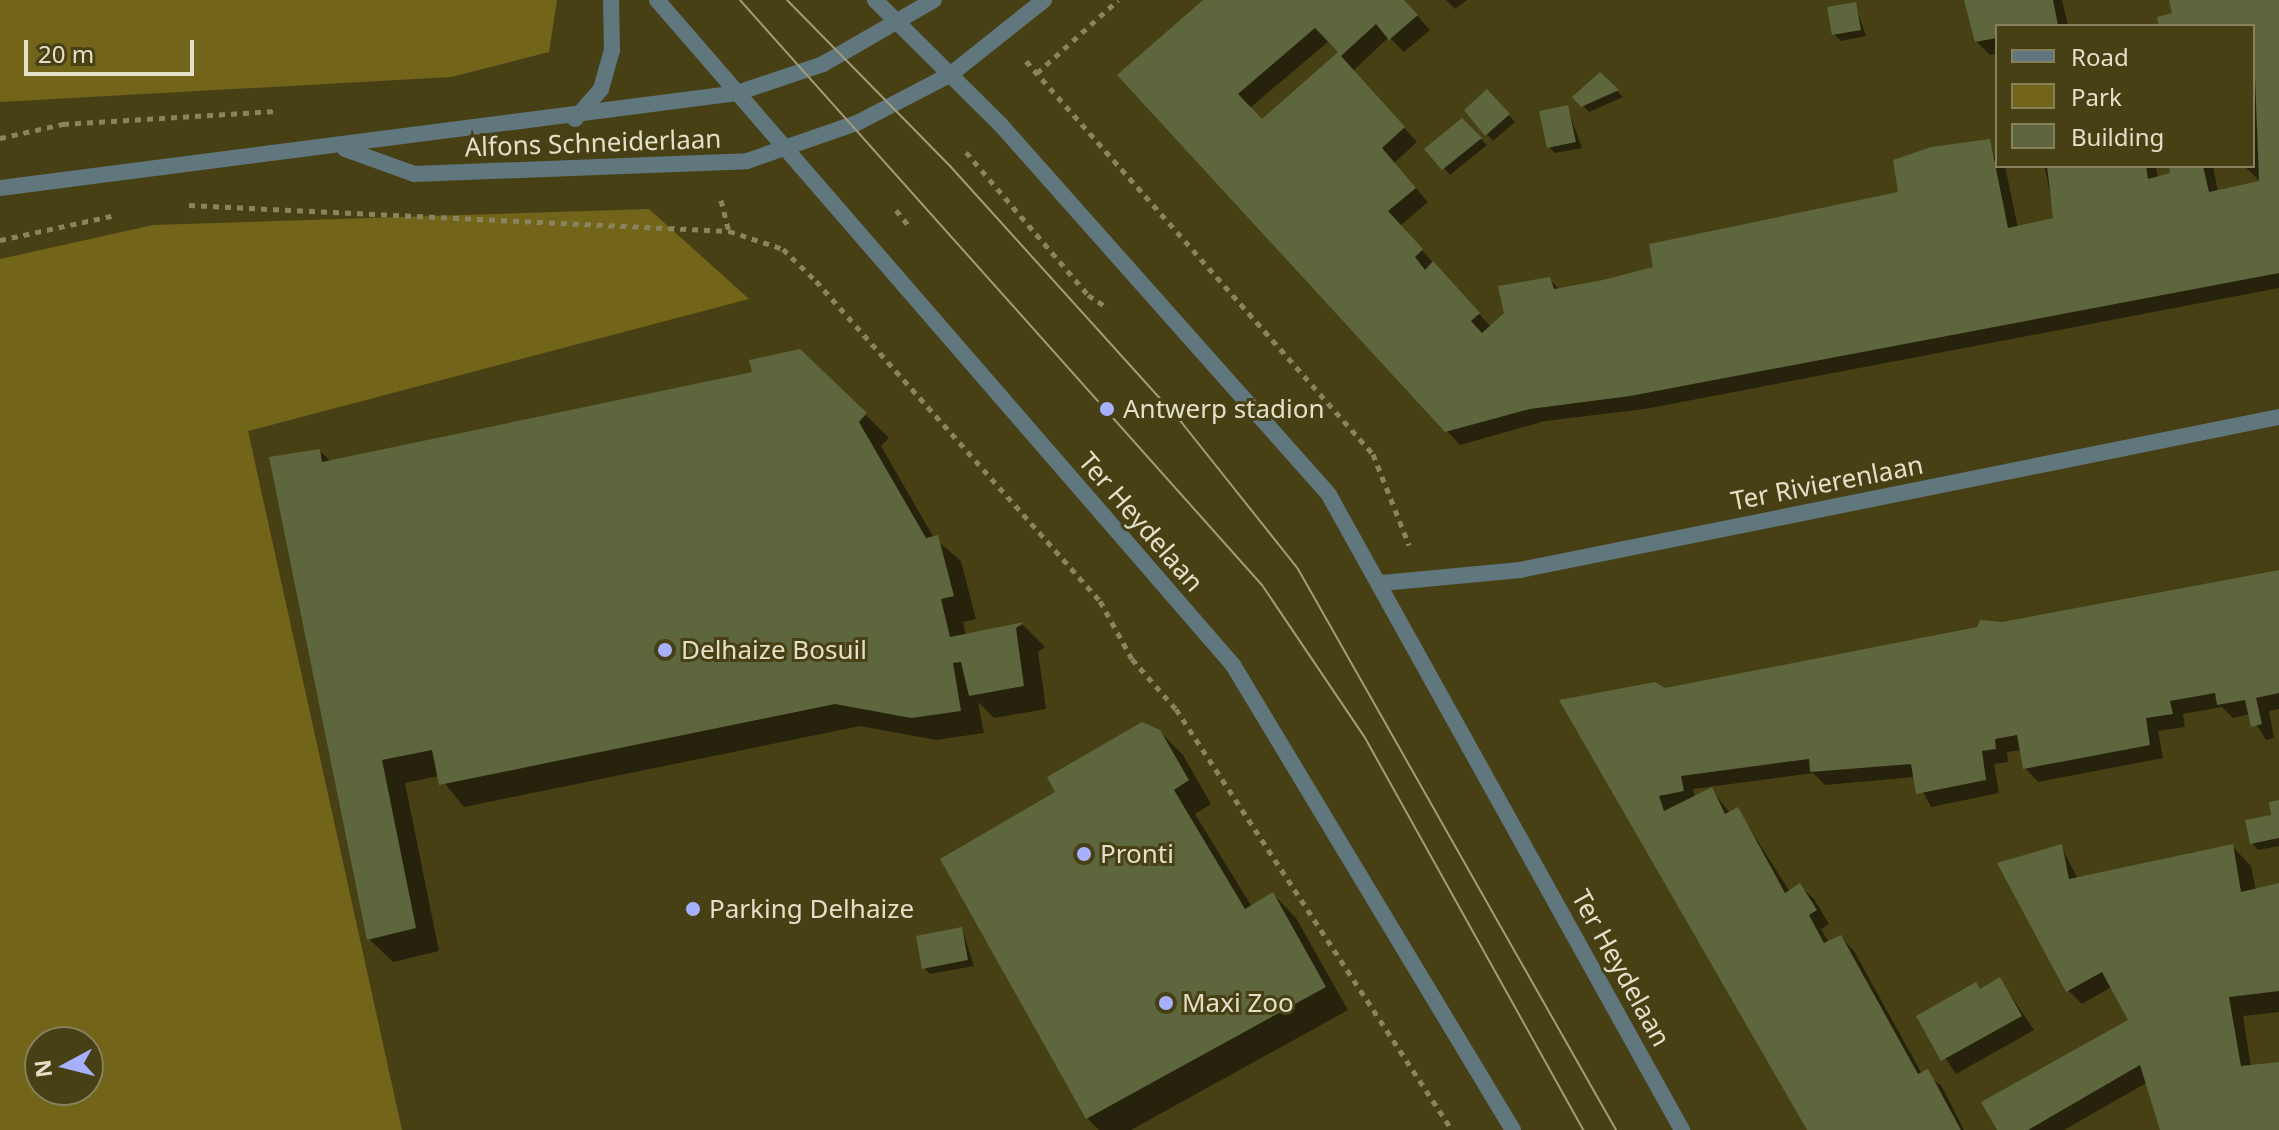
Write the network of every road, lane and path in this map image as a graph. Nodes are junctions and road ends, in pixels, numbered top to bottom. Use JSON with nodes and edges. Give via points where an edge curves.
{"nodes":[{"id":1,"x":611,"y":0,"type":"edge"},
{"id":2,"x":657,"y":0,"type":"edge"},
{"id":3,"x":875,"y":0,"type":"edge"},
{"id":4,"x":934,"y":0,"type":"edge"},
{"id":5,"x":1044,"y":0,"type":"edge"},
{"id":6,"x":1118,"y":0,"type":"edge"},
{"id":7,"x":898,"y":23,"type":"junction"},
{"id":8,"x":1004,"y":37,"type":"junction"},
{"id":9,"x":1037,"y":73,"type":"junction"},
{"id":10,"x":951,"y":74,"type":"junction"},
{"id":11,"x":737,"y":93,"type":"junction"},
{"id":12,"x":285,"y":110,"type":"dead end"},
{"id":13,"x":575,"y":119,"type":"junction"},
{"id":14,"x":0,"y":138,"type":"edge"},
{"id":15,"x":343,"y":149,"type":"junction"},
{"id":16,"x":783,"y":150,"type":"junction"},
{"id":17,"x":966,"y":152,"type":"dead end"},
{"id":18,"x":0,"y":188,"type":"edge"},
{"id":19,"x":183,"y":205,"type":"dead end"},
{"id":20,"x":723,"y":207,"type":"dead end"},
{"id":21,"x":896,"y":210,"type":"dead end"},
{"id":22,"x":121,"y":214,"type":"dead end"},
{"id":23,"x":908,"y":225,"type":"dead end"},
{"id":24,"x":729,"y":231,"type":"junction"},
{"id":25,"x":0,"y":240,"type":"edge"},
{"id":26,"x":1116,"y":316,"type":"dead end"},
{"id":27,"x":2279,"y":417,"type":"edge"},
{"id":28,"x":1417,"y":579,"type":"junction"},
{"id":29,"x":1382,"y":583,"type":"junction"},
{"id":30,"x":1452,"y":1130,"type":"edge"},
{"id":31,"x":1513,"y":1130,"type":"edge"},
{"id":32,"x":1682,"y":1130,"type":"edge"}],
"edges":[{"from":1,"to":13,"type":"street","name":"Alfons Schneiderlaan","via":[[612,50],[601,89]]},
{"from":2,"to":11,"type":"street","name":"Ter Heydelaan"},
{"from":3,"to":7,"type":"street","name":"Ter Heydelaan"},
{"from":4,"to":7,"type":"street","name":"Alfons Schneiderlaan"},
{"from":5,"to":8,"type":"street","name":"Alfons Schneiderlaan"},
{"from":6,"to":9,"type":"path"},
{"from":7,"to":10,"type":"street","name":"Ter Heydelaan"},
{"from":7,"to":11,"type":"street","name":"Alfons Schneiderlaan","via":[[823,64]]},
{"from":8,"to":9,"type":"path"},
{"from":8,"to":10,"type":"street","name":"Alfons Schneiderlaan"},
{"from":9,"to":28,"type":"path","via":[[1373,454]]},
{"from":10,"to":16,"type":"street","name":"Alfons Schneiderlaan","via":[[857,123]]},
{"from":10,"to":29,"type":"street","name":"Ter Heydelaan","via":[[1291,448]]},
{"from":11,"to":13,"type":"street","name":"Alfons Schneiderlaan"},
{"from":11,"to":16,"type":"street","name":"Ter Heydelaan"},
{"from":12,"to":14,"type":"path","via":[[63,124]]},
{"from":13,"to":15,"type":"street","name":"Alfons Schneiderlaan","via":[[437,127]]},
{"from":15,"to":16,"type":"street","name":"Alfons Schneiderlaan","via":[[414,174],[711,166]]},
{"from":15,"to":18,"type":"street","name":"Alfons Schneiderlaan"},
{"from":16,"to":31,"type":"street","name":"Ter Heydelaan","via":[[1233,665]]},
{"from":17,"to":26,"type":"path","via":[[1088,295]]},
{"from":19,"to":24,"type":"path"},
{"from":20,"to":24,"type":"path"},
{"from":21,"to":23,"type":"path"},
{"from":22,"to":25,"type":"path"},
{"from":24,"to":30,"type":"path","via":[[783,249],[816,281],[1100,601],[1132,659],[1176,709]]},
{"from":27,"to":28,"type":"street","name":"Ter Rivierenlaan","via":[[1520,570]]},
{"from":28,"to":29,"type":"street","name":"Ter Rivierenlaan"},
{"from":29,"to":32,"type":"street","name":"Ter Heydelaan"}]}
